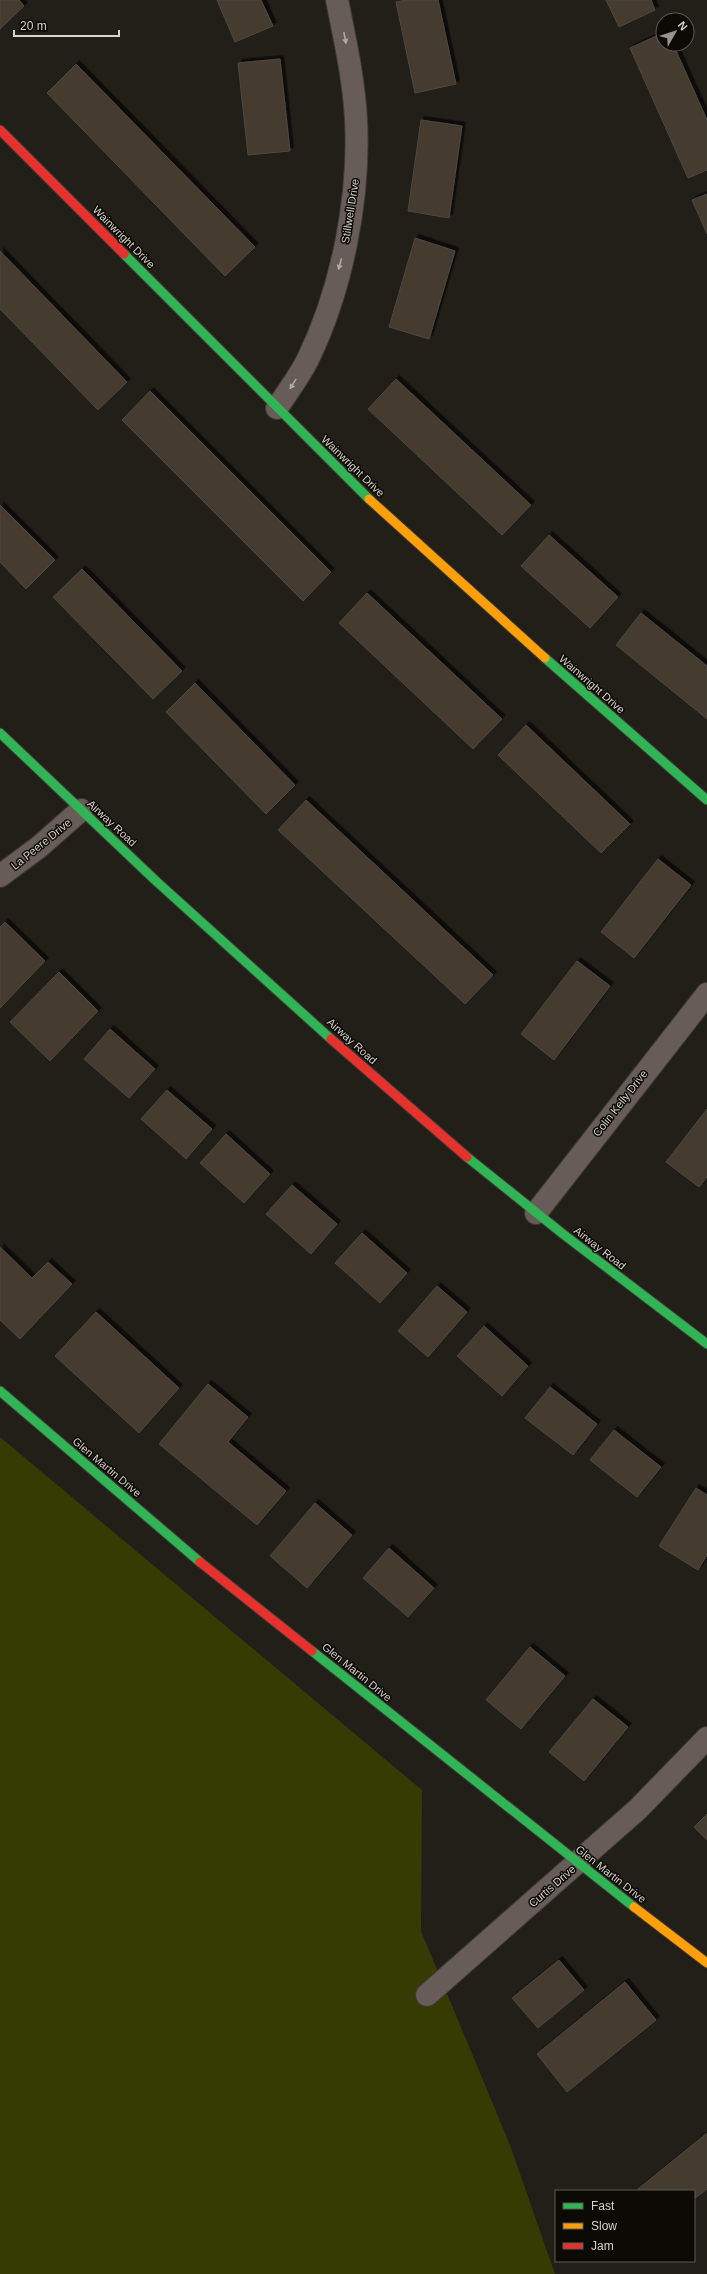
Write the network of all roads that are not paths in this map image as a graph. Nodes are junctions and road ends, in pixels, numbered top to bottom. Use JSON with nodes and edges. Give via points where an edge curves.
{"nodes":[{"id":1,"x":337,"y":0,"type":"edge"},
{"id":2,"x":0,"y":130,"type":"edge"},
{"id":3,"x":277,"y":408,"type":"junction"},
{"id":4,"x":0,"y":733,"type":"edge"},
{"id":5,"x":707,"y":800,"type":"edge"},
{"id":6,"x":81,"y":810,"type":"junction"},
{"id":7,"x":0,"y":876,"type":"edge"},
{"id":8,"x":707,"y":994,"type":"edge"},
{"id":9,"x":536,"y":1213,"type":"junction"},
{"id":10,"x":707,"y":1344,"type":"edge"},
{"id":11,"x":0,"y":1391,"type":"edge"},
{"id":12,"x":707,"y":1738,"type":"edge"},
{"id":13,"x":578,"y":1864,"type":"junction"},
{"id":14,"x":707,"y":1963,"type":"edge"},
{"id":15,"x":427,"y":1995,"type":"dead end"}],
"edges":[{"from":1,"to":3,"type":"street","name":"Stillwell Drive","one_way":true,"via":[[350,63],[356,120],[356,177],[348,234],[330,303],[308,360]]},
{"from":2,"to":3,"type":"street","name":"Wainwright Drive"},
{"from":3,"to":5,"type":"street","name":"Wainwright Drive","via":[[370,500],[482,603]]},
{"from":4,"to":6,"type":"street","name":"Airway Road"},
{"from":6,"to":7,"type":"street","name":"La Peere Drive","via":[[39,847]]},
{"from":6,"to":9,"type":"street","name":"Airway Road","via":[[222,941],[416,1114]]},
{"from":8,"to":9,"type":"street","name":"Colin Kelly Drive"},
{"from":9,"to":10,"type":"street","name":"Airway Road"},
{"from":11,"to":13,"type":"street","name":"Glen Martin Drive","via":[[216,1576]]},
{"from":12,"to":13,"type":"street","name":"Curtis Drive","via":[[638,1809]]},
{"from":13,"to":14,"type":"street","name":"Glen Martin Drive"},
{"from":13,"to":15,"type":"street","name":"Curtis Drive"}]}
